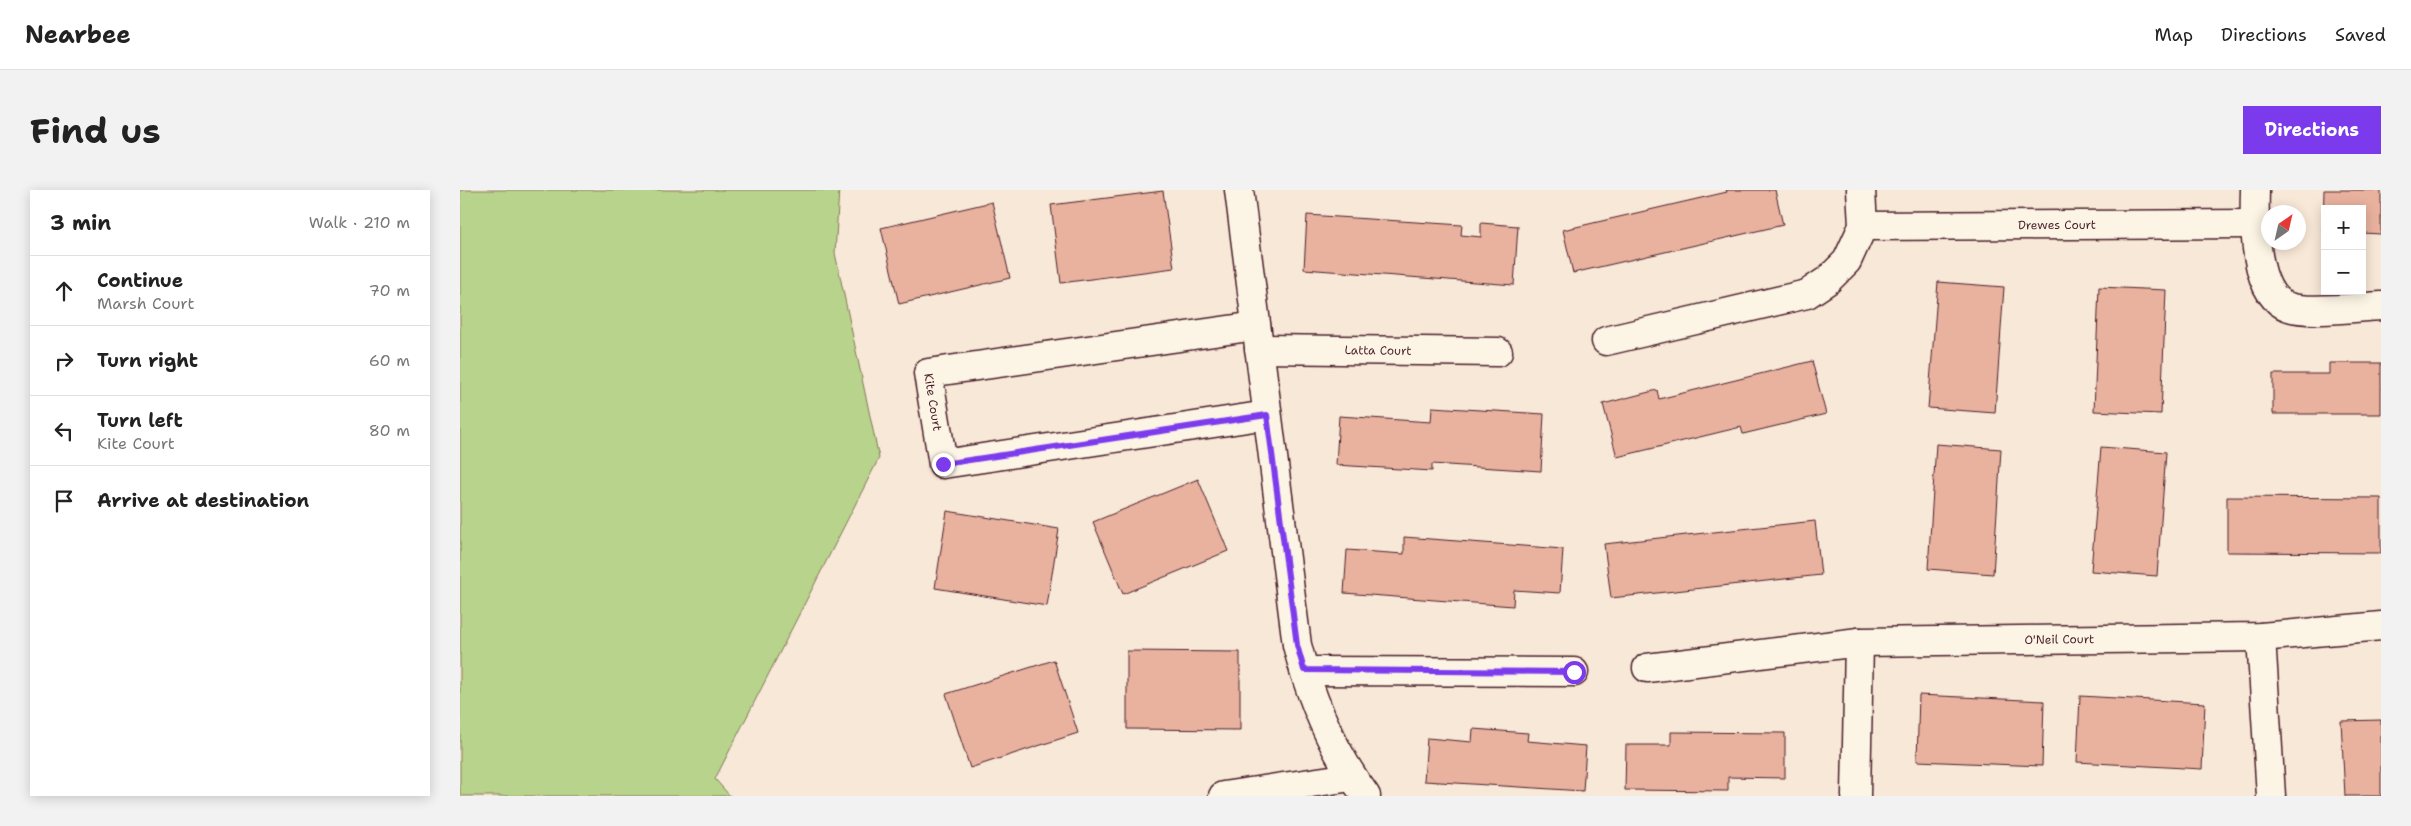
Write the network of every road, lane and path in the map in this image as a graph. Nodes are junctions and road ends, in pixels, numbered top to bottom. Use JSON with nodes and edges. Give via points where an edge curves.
{"nodes":[{"id":1,"x":1239,"y":190,"type":"edge"},
{"id":2,"x":1862,"y":190,"type":"edge"},
{"id":3,"x":2255,"y":190,"type":"edge"},
{"id":4,"x":2254,"y":224,"type":"junction"},
{"id":5,"x":1863,"y":226,"type":"junction"},
{"id":6,"x":2381,"y":306,"type":"edge"},
{"id":7,"x":1257,"y":338,"type":"junction"},
{"id":8,"x":1606,"y":341,"type":"dead end"},
{"id":9,"x":1498,"y":352,"type":"dead end"},
{"id":10,"x":1267,"y":415,"type":"junction"},
{"id":11,"x":2381,"y":626,"type":"edge"},
{"id":12,"x":2260,"y":637,"type":"junction"},
{"id":13,"x":1858,"y":642,"type":"junction"},
{"id":14,"x":1647,"y":668,"type":"dead end"},
{"id":15,"x":1304,"y":670,"type":"junction"},
{"id":16,"x":1574,"y":672,"type":"dead end"},
{"id":17,"x":1358,"y":786,"type":"edge"},
{"id":18,"x":1223,"y":796,"type":"edge"},
{"id":19,"x":1856,"y":796,"type":"edge"},
{"id":20,"x":2271,"y":796,"type":"edge"}],
"edges":[{"from":1,"to":7,"type":"street"},
{"from":2,"to":5,"type":"street"},
{"from":3,"to":4,"type":"street"},
{"from":4,"to":5,"type":"street","name":"Drewes Court"},
{"from":4,"to":6,"type":"street","via":[[2265,284],[2275,299],[2289,307],[2305,309]]},
{"from":5,"to":8,"type":"street","via":[[1847,261],[1828,280],[1807,294]]},
{"from":7,"to":9,"type":"street","name":"Latta Court"},
{"from":7,"to":10,"type":"street"},
{"from":7,"to":10,"type":"street","name":"Kite Court","via":[[928,373],[943,464]]},
{"from":10,"to":15,"type":"street","via":[[1297,645]]},
{"from":11,"to":12,"type":"street","name":"O'Neil Court"},
{"from":12,"to":13,"type":"street","name":"O'Neil Court"},
{"from":12,"to":20,"type":"street"},
{"from":13,"to":14,"type":"street","name":"O'Neil Court"},
{"from":13,"to":19,"type":"street"},
{"from":15,"to":16,"type":"street"},
{"from":15,"to":17,"type":"street","via":[[1318,713]]},
{"from":17,"to":18,"type":"street"}]}
